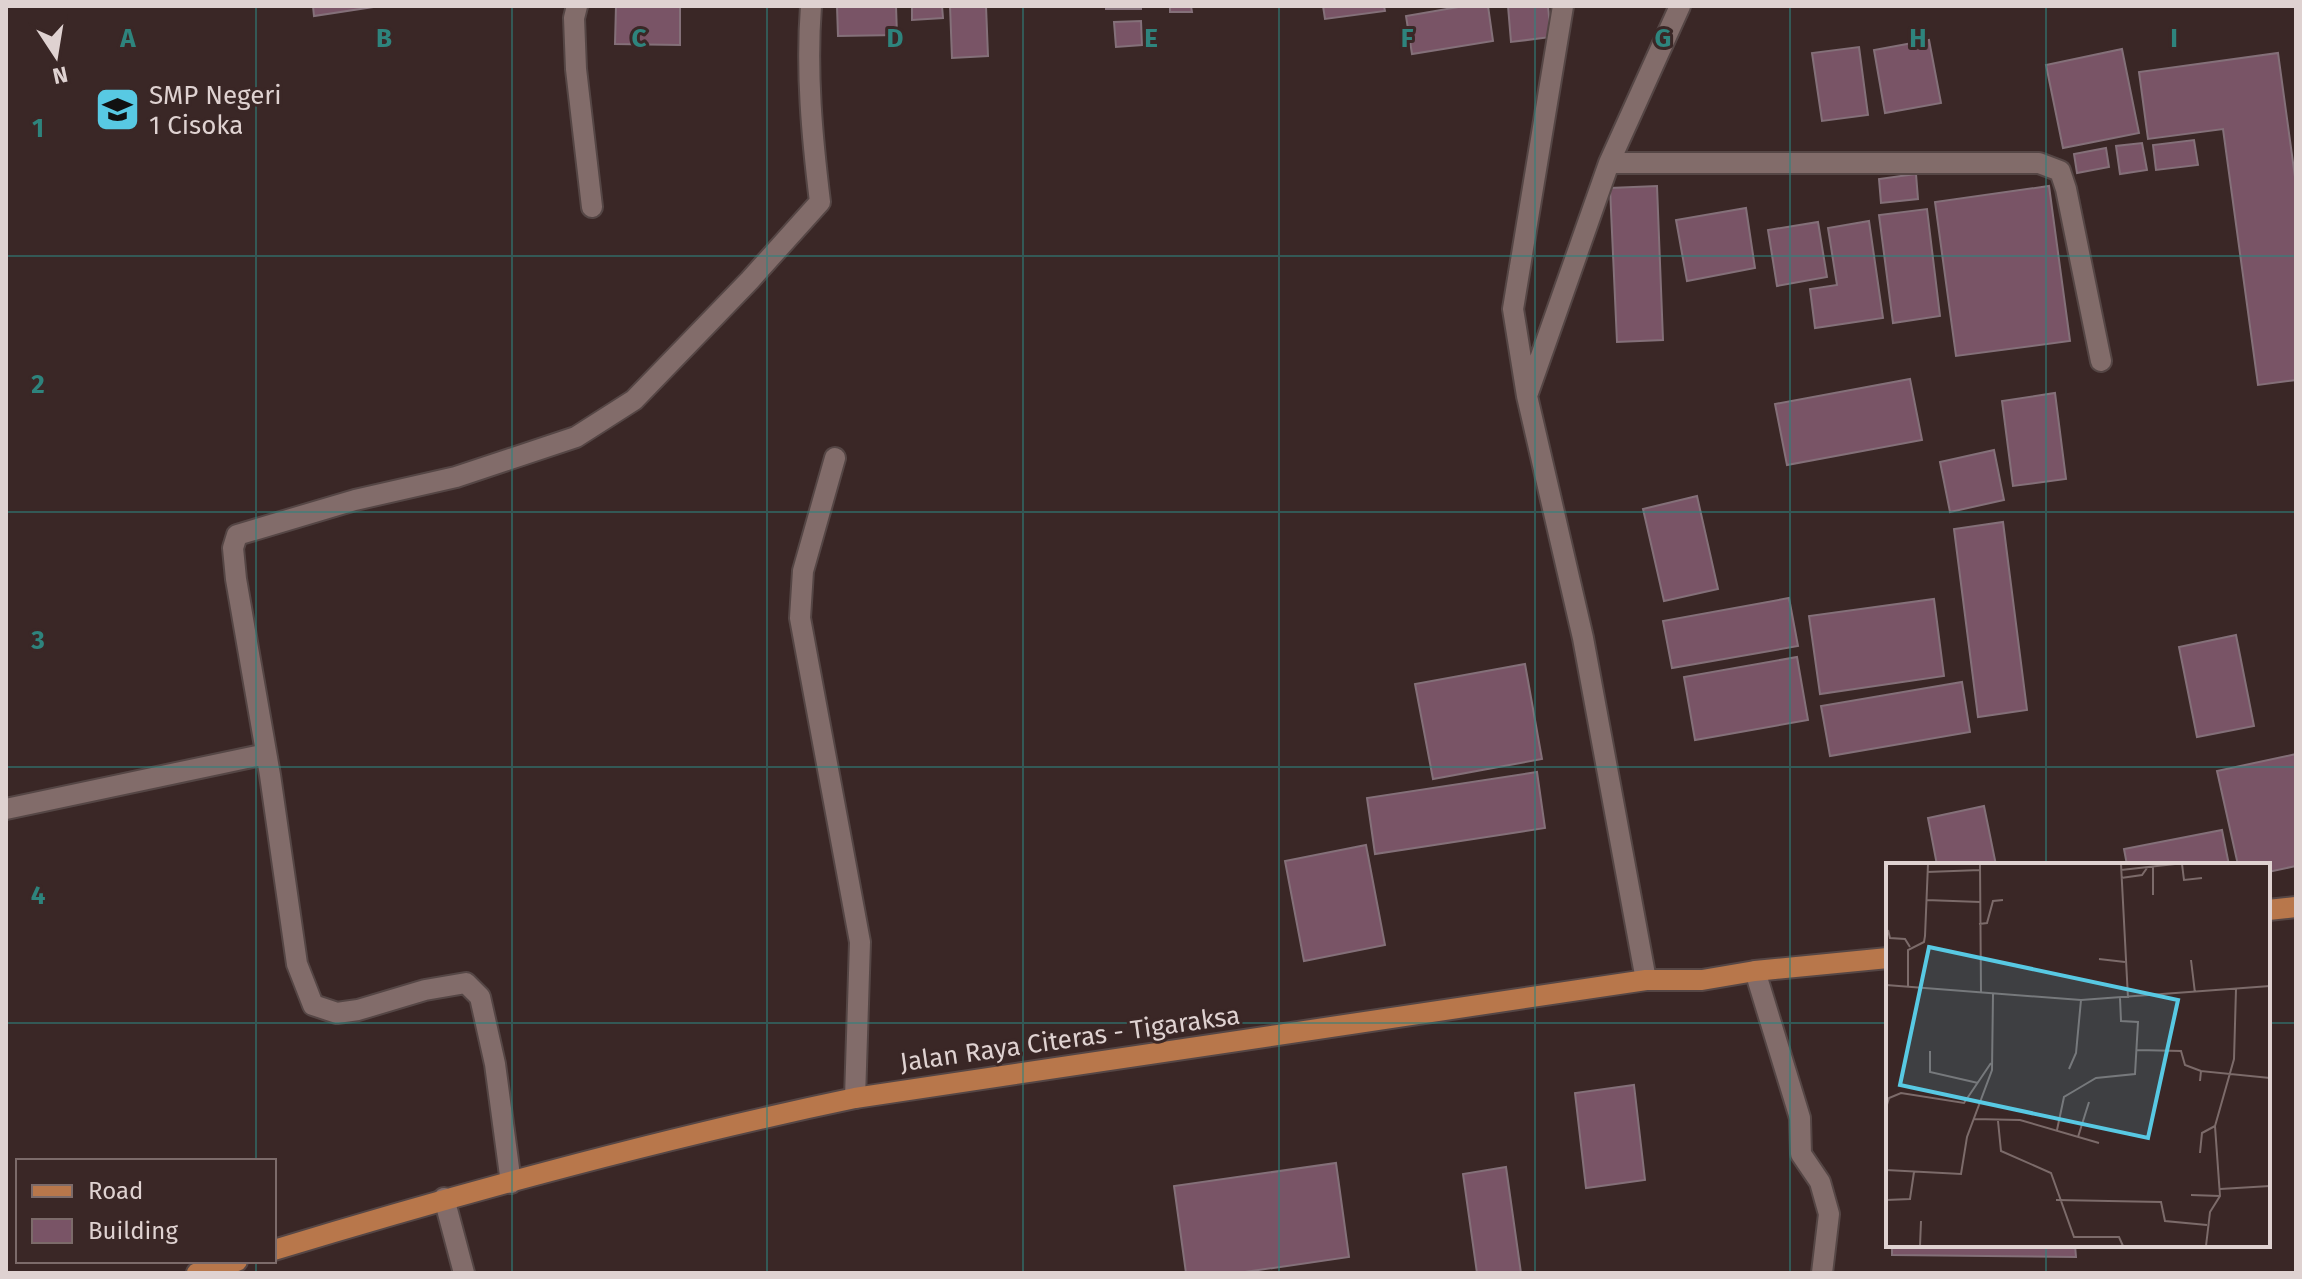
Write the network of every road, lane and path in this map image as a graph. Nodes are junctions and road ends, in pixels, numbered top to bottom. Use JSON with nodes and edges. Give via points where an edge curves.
{"nodes":[{"id":1,"x":577,"y":6,"type":"edge"},
{"id":2,"x":811,"y":6,"type":"edge"},
{"id":3,"x":1563,"y":6,"type":"edge"},
{"id":4,"x":1680,"y":6,"type":"edge"},
{"id":5,"x":1609,"y":163,"type":"junction"},
{"id":6,"x":592,"y":207,"type":"dead end"},
{"id":7,"x":2101,"y":361,"type":"dead end"},
{"id":8,"x":1527,"y":396,"type":"junction"},
{"id":9,"x":835,"y":458,"type":"dead end"},
{"id":10,"x":266,"y":754,"type":"junction"},
{"id":11,"x":6,"y":809,"type":"edge"},
{"id":12,"x":2296,"y":907,"type":"edge"},
{"id":13,"x":2270,"y":910,"type":"edge"},
{"id":14,"x":1886,"y":958,"type":"edge"},
{"id":15,"x":1755,"y":971,"type":"junction"},
{"id":16,"x":1646,"y":980,"type":"junction"},
{"id":17,"x":855,"y":1098,"type":"junction"},
{"id":18,"x":511,"y":1183,"type":"junction"},
{"id":19,"x":444,"y":1198,"type":"junction"},
{"id":20,"x":276,"y":1249,"type":"edge"},
{"id":21,"x":230,"y":1263,"type":"edge"},
{"id":22,"x":197,"y":1273,"type":"edge"},
{"id":23,"x":464,"y":1273,"type":"edge"},
{"id":24,"x":1822,"y":1273,"type":"edge"}],
"edges":[{"from":1,"to":6,"type":"street","via":[[576,69]]},
{"from":2,"to":10,"type":"street","via":[[812,136],[820,202],[634,400],[576,437],[456,477],[237,535],[236,579]]},
{"from":3,"to":8,"type":"street","via":[[1513,309]]},
{"from":4,"to":5,"type":"street"},
{"from":5,"to":7,"type":"street","via":[[2039,163],[2060,171]]},
{"from":5,"to":8,"type":"street"},
{"from":8,"to":16,"type":"street","via":[[1583,638]]},
{"from":9,"to":17,"type":"street","via":[[803,571],[800,618],[860,942]]},
{"from":10,"to":11,"type":"street"},
{"from":10,"to":18,"type":"street","via":[[297,964],[313,1005],[347,1012],[466,983],[480,997]]},
{"from":12,"to":13,"type":"main road"},
{"from":14,"to":15,"type":"main road","name":"Jalan Raya Citeras - Tigaraksa"},
{"from":15,"to":16,"type":"main road","name":"Jalan Raya Citeras - Tigaraksa","via":[[1702,980]]},
{"from":15,"to":24,"type":"street","via":[[1800,1118],[1801,1154],[1820,1182],[1829,1214]]},
{"from":16,"to":17,"type":"main road","name":"Jalan Raya Citeras - Tigaraksa"},
{"from":17,"to":18,"type":"main road","name":"Jalan Raya Citeras - Tigaraksa"},
{"from":18,"to":19,"type":"main road","name":"Jalan Raya Citeras - Tigaraksa"},
{"from":19,"to":20,"type":"main road","name":"Jalan Raya Citeras - Tigaraksa"},
{"from":19,"to":23,"type":"street"},
{"from":21,"to":22,"type":"main road"}]}
